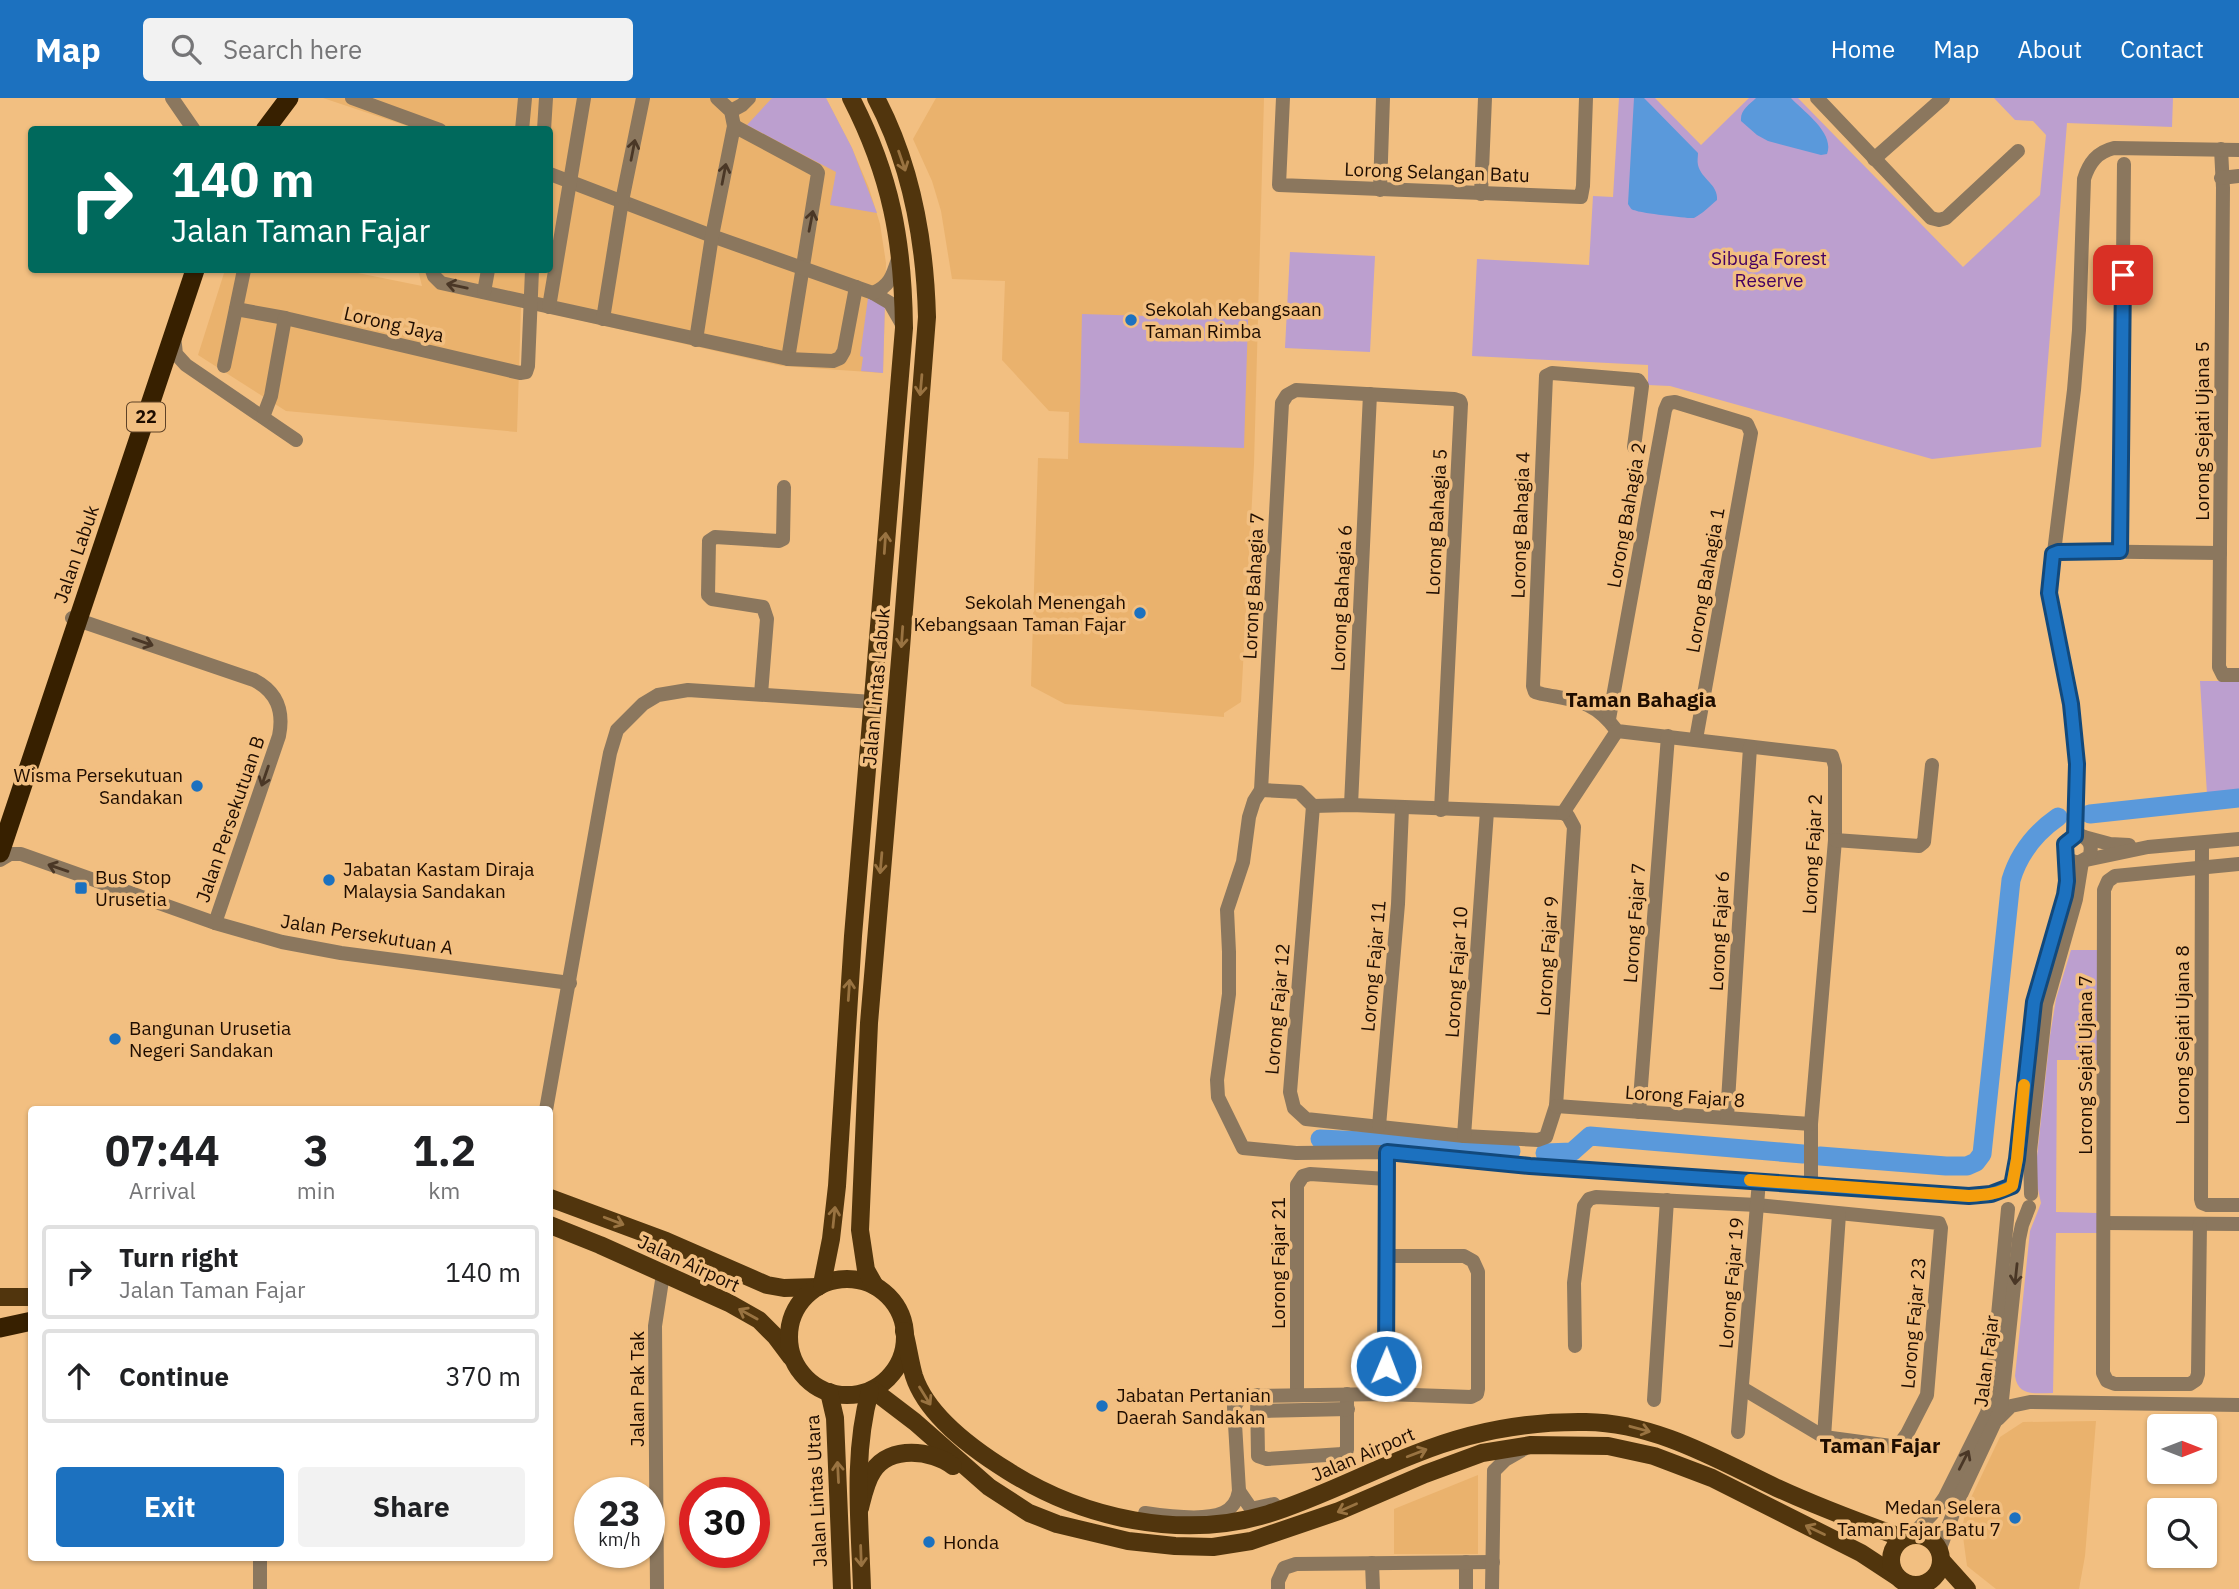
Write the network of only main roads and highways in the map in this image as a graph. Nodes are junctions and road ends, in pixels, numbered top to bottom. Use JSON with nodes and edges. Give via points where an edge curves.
{"nodes":[{"id":1,"x":282,"y":98,"type":"edge"},
{"id":2,"x":289,"y":98,"type":"edge"},
{"id":3,"x":851,"y":98,"type":"edge"},
{"id":4,"x":876,"y":98,"type":"edge"},
{"id":5,"x":262,"y":126,"type":"edge"},
{"id":6,"x":268,"y":126,"type":"edge"},
{"id":7,"x":186,"y":273,"type":"edge"},
{"id":8,"x":194,"y":273,"type":"edge"},
{"id":9,"x":75,"y":619,"type":"junction"},
{"id":10,"x":0,"y":837,"type":"edge"},
{"id":11,"x":0,"y":853,"type":"edge"},
{"id":12,"x":553,"y":1199,"type":"edge"},
{"id":13,"x":553,"y":1226,"type":"edge"},
{"id":14,"x":820,"y":1285,"type":"junction"},
{"id":15,"x":875,"y":1286,"type":"junction"},
{"id":16,"x":0,"y":1297,"type":"edge"},
{"id":17,"x":28,"y":1297,"type":"edge"},
{"id":18,"x":0,"y":1318,"type":"edge"},
{"id":19,"x":28,"y":1320,"type":"edge"},
{"id":20,"x":28,"y":1321,"type":"edge"},
{"id":21,"x":0,"y":1328,"type":"edge"},
{"id":22,"x":904,"y":1331,"type":"junction"},
{"id":23,"x":795,"y":1362,"type":"junction"},
{"id":24,"x":872,"y":1391,"type":"junction"},
{"id":25,"x":829,"y":1392,"type":"junction"},
{"id":26,"x":860,"y":1508,"type":"junction"},
{"id":27,"x":1908,"y":1536,"type":"junction"},
{"id":28,"x":1213,"y":1547,"type":"junction"},
{"id":29,"x":1940,"y":1555,"type":"junction"},
{"id":30,"x":1907,"y":1583,"type":"edge"},
{"id":31,"x":842,"y":1589,"type":"edge"},
{"id":32,"x":862,"y":1589,"type":"edge"},
{"id":33,"x":1967,"y":1589,"type":"edge"}],
"edges":[{"from":1,"to":5,"type":"highway"},
{"from":2,"to":6,"type":"highway"},
{"from":14,"to":3,"type":"main road","name":"Jalan Lintas Labuk","one_way":true,"via":[[837,1186],[845,1032],[904,328],[896,220],[868,130]]},
{"from":4,"to":15,"type":"main road","name":"Jalan Lintas Labuk","one_way":true,"via":[[909,181],[926,279],[927,317],[869,1023],[860,1230],[866,1270]]},
{"from":7,"to":9,"type":"highway","name":"Jalan Labuk","number":"22"},
{"from":8,"to":9,"type":"highway","name":"Jalan Labuk","number":"22"},
{"from":9,"to":10,"type":"highway","name":"Jalan Labuk","number":"22"},
{"from":9,"to":11,"type":"highway","name":"Jalan Labuk","number":"22"},
{"from":12,"to":14,"type":"main road","name":"Jalan Airport","one_way":true,"via":[[666,1241],[767,1286]]},
{"from":23,"to":13,"type":"main road","name":"Jalan Airport","one_way":true,"via":[[759,1320],[729,1303]]},
{"from":14,"to":15,"type":"main road","via":[[841,1279]]},
{"from":14,"to":23,"type":"main road","via":[[795,1312],[790,1346]]},
{"from":15,"to":22,"type":"main road","via":[[900,1313]]},
{"from":16,"to":17,"type":"main road"},
{"from":18,"to":19,"type":"main road"},
{"from":20,"to":21,"type":"highway"},
{"from":22,"to":24,"type":"main road","via":[[898,1364]]},
{"from":22,"to":27,"type":"main road","name":"Jalan Airport","one_way":true,"via":[[915,1378],[939,1416],[965,1442],[1024,1481],[1112,1516],[1179,1525],[1223,1523],[1296,1504],[1460,1438],[1510,1427],[1587,1422],[1631,1427],[1679,1442],[1794,1496],[1874,1528]]},
{"from":23,"to":25,"type":"main road","via":[[809,1381]]},
{"from":24,"to":25,"type":"main road"},
{"from":24,"to":26,"type":"main road","via":[[861,1443]]},
{"from":24,"to":28,"type":"main road","via":[[989,1487],[1029,1513],[1128,1541]]},
{"from":31,"to":25,"type":"main road","name":"Jalan Lintas Utara","one_way":true,"via":[[835,1418]]},
{"from":26,"to":28,"type":"main road","via":[[872,1471],[879,1464],[915,1453],[943,1458],[1010,1512],[1082,1541],[1160,1551]]},
{"from":26,"to":32,"type":"main road","one_way":true},
{"from":27,"to":29,"type":"main road","via":[[1928,1538]]},
{"from":27,"to":30,"type":"main road","via":[[1890,1559]]},
{"from":30,"to":28,"type":"main road","one_way":true,"via":[[1861,1553],[1712,1478],[1654,1456],[1608,1446],[1531,1445],[1482,1453],[1300,1526]]},
{"from":29,"to":30,"type":"main road","via":[[1931,1581]]},
{"from":29,"to":33,"type":"main road"}]}
